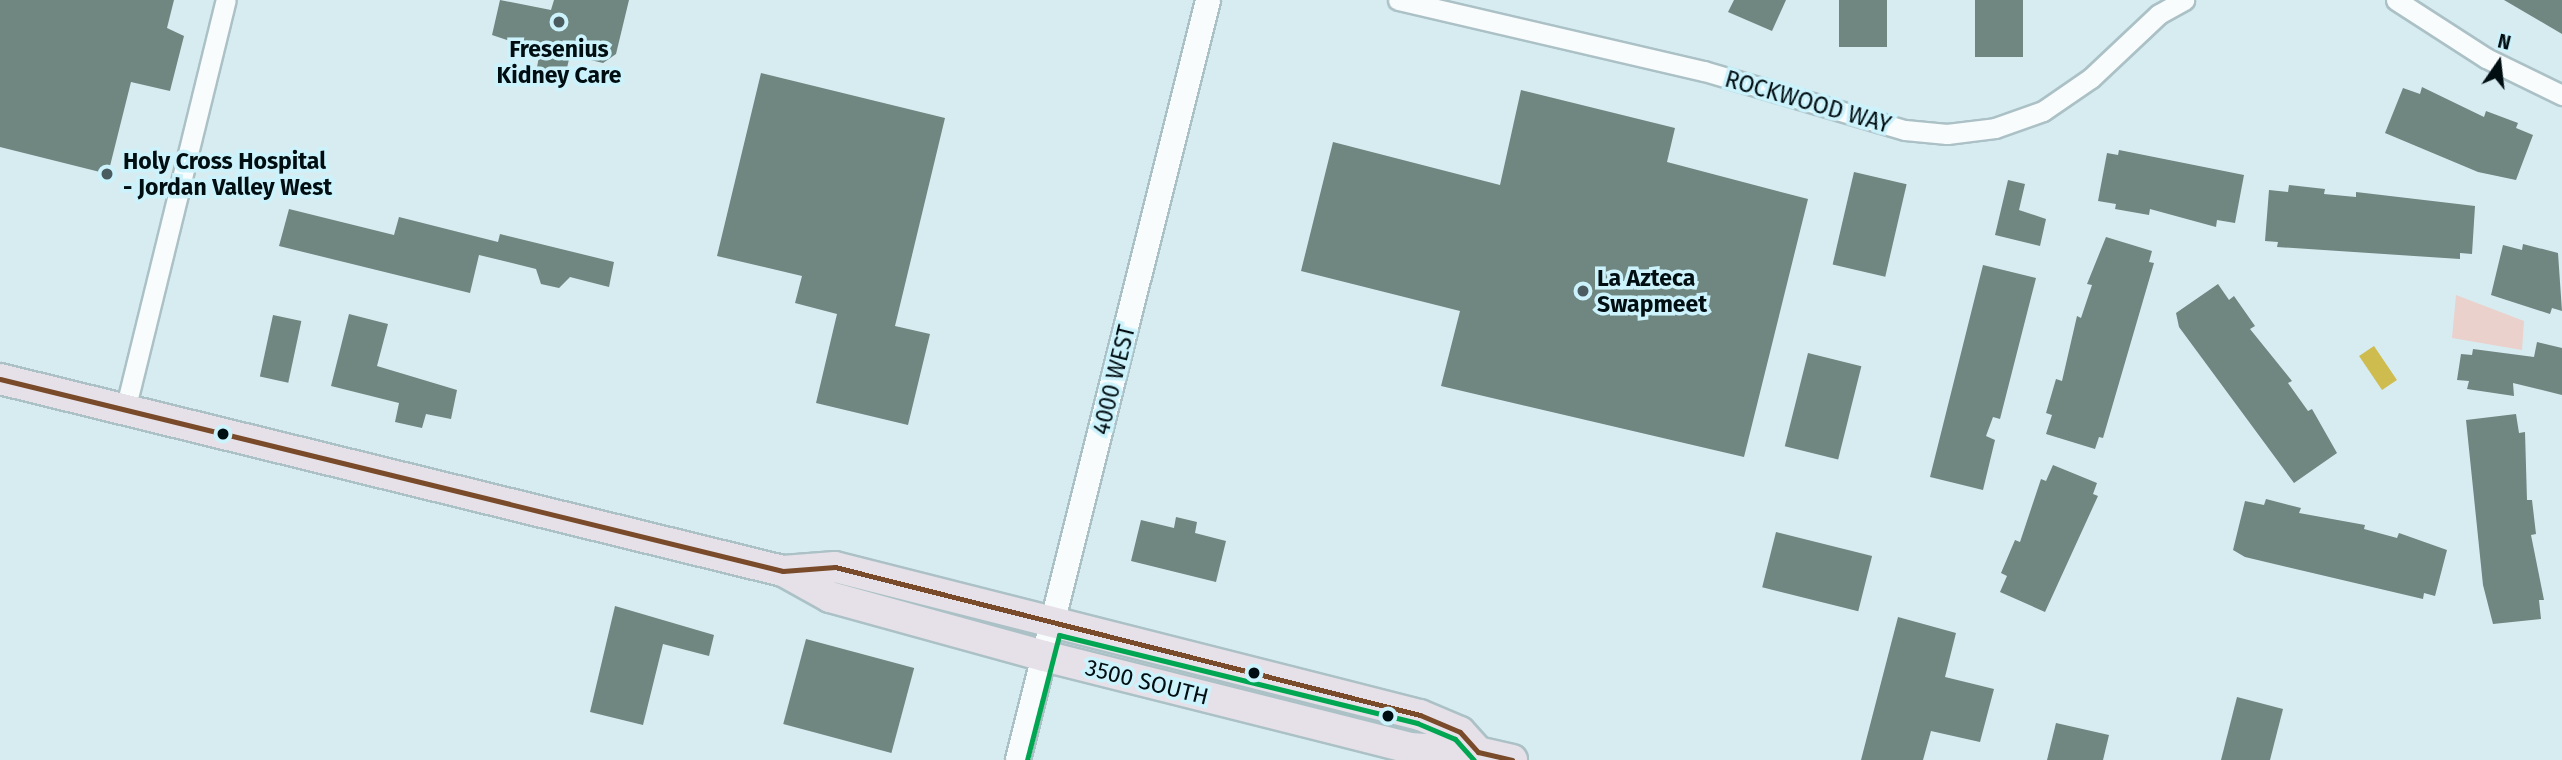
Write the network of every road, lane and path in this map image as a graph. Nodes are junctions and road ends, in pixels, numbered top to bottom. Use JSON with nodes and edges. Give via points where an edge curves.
{"nodes":[{"id":1,"x":226,"y":0,"type":"edge"},
{"id":2,"x":1208,"y":0,"type":"edge"},
{"id":3,"x":1398,"y":0,"type":"edge"},
{"id":4,"x":2184,"y":0,"type":"edge"},
{"id":5,"x":2396,"y":0,"type":"edge"},
{"id":6,"x":2562,"y":95,"type":"edge"},
{"id":7,"x":0,"y":379,"type":"edge"},
{"id":8,"x":125,"y":410,"type":"junction"},
{"id":9,"x":783,"y":572,"type":"junction"},
{"id":10,"x":1053,"y":624,"type":"junction"},
{"id":11,"x":1044,"y":656,"type":"junction"},
{"id":12,"x":1478,"y":751,"type":"junction"},
{"id":13,"x":1018,"y":760,"type":"edge"},
{"id":14,"x":1512,"y":760,"type":"edge"}],
"edges":[{"from":1,"to":8,"type":"street"},
{"from":2,"to":10,"type":"street","name":"4000 WEST"},
{"from":3,"to":4,"type":"street","name":"ROCKWOOD WAY","via":[[1704,71],[1905,130],[1947,134],[1995,128],[2043,111],[2091,78],[2159,14]]},
{"from":5,"to":6,"type":"street","via":[[2486,58]]},
{"from":7,"to":8,"type":"main road","name":"3500 SOUTH"},
{"from":8,"to":9,"type":"main road","name":"3500 SOUTH"},
{"from":9,"to":10,"type":"main road","name":"3500 SOUTH","via":[[835,567]]},
{"from":9,"to":11,"type":"main road","name":"3500 SOUTH","via":[[830,597]]},
{"from":10,"to":11,"type":"street","name":"4000 WEST"},
{"from":10,"to":12,"type":"main road","name":"3500 SOUTH","via":[[1427,717],[1460,732]]},
{"from":11,"to":12,"type":"main road","name":"3500 SOUTH","via":[[1409,748]]},
{"from":11,"to":13,"type":"street","name":"4000 WEST"},
{"from":12,"to":14,"type":"main road","name":"3500 SOUTH"}]}
